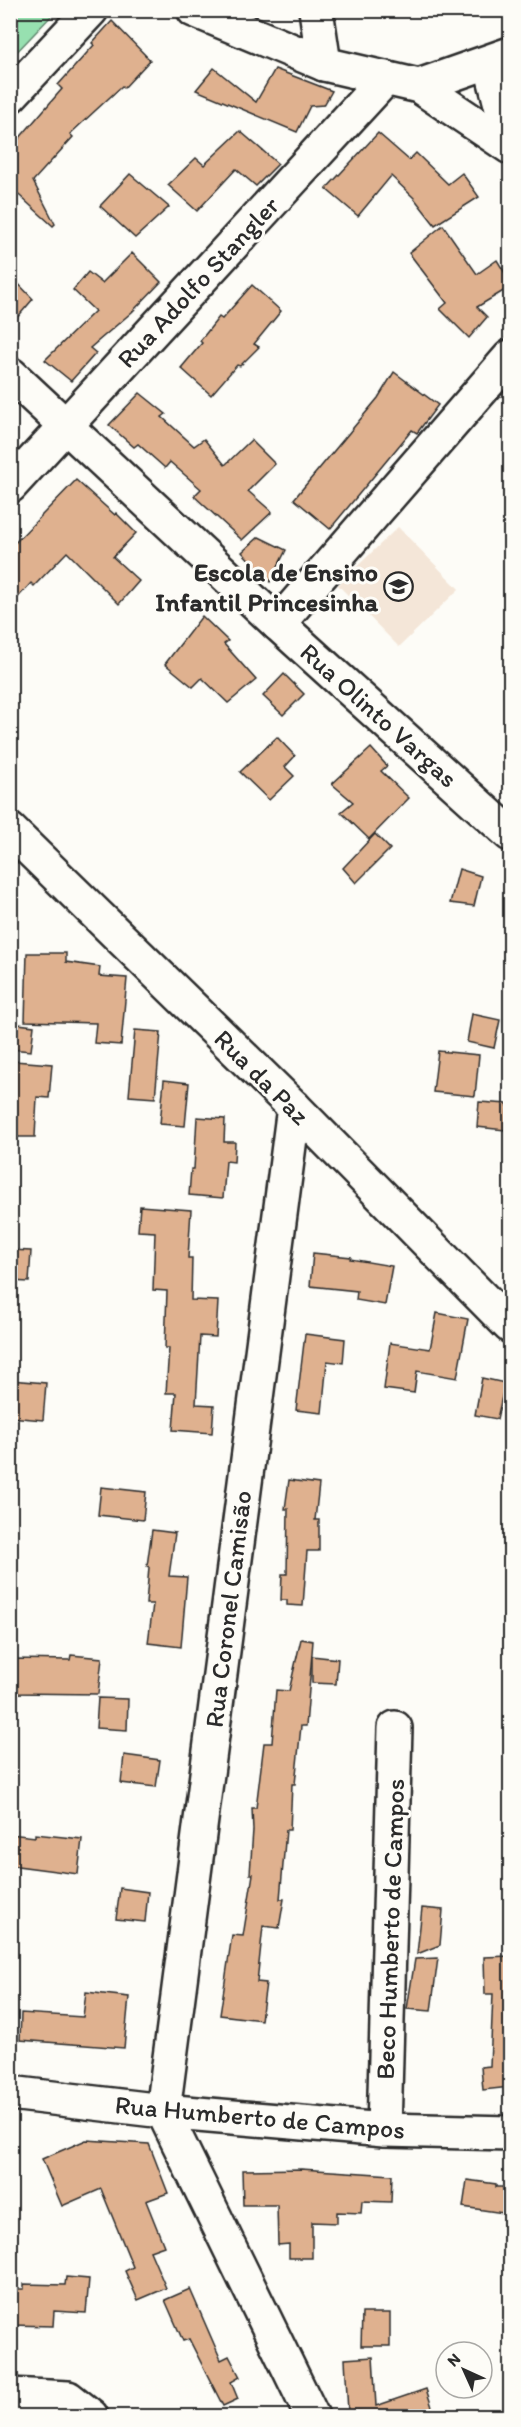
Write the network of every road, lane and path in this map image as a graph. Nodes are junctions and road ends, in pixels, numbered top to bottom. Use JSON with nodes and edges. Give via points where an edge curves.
{"nodes":[{"id":1,"x":91,"y":10,"type":"edge"},
{"id":2,"x":194,"y":10,"type":"edge"},
{"id":3,"x":316,"y":10,"type":"edge"},
{"id":4,"x":500,"y":58,"type":"edge"},
{"id":5,"x":324,"y":64,"type":"junction"},
{"id":6,"x":386,"y":78,"type":"junction"},
{"id":7,"x":419,"y":86,"type":"junction"},
{"id":8,"x":10,"y":96,"type":"edge"},
{"id":9,"x":510,"y":140,"type":"edge"},
{"id":10,"x":510,"y":147,"type":"edge"},
{"id":11,"x":510,"y":357,"type":"edge"},
{"id":12,"x":10,"y":374,"type":"edge"},
{"id":13,"x":66,"y":425,"type":"junction"},
{"id":14,"x":10,"y":486,"type":"edge"},
{"id":15,"x":278,"y":624,"type":"junction"},
{"id":16,"x":10,"y":830,"type":"edge"},
{"id":17,"x":510,"y":834,"type":"edge"},
{"id":18,"x":294,"y":1107,"type":"junction"},
{"id":19,"x":510,"y":1326,"type":"edge"},
{"id":20,"x":395,"y":1728,"type":"dead end"},
{"id":21,"x":10,"y":2093,"type":"edge"},
{"id":22,"x":163,"y":2111,"type":"junction"},
{"id":23,"x":384,"y":2130,"type":"junction"},
{"id":24,"x":510,"y":2133,"type":"edge"},
{"id":25,"x":10,"y":2395,"type":"edge"},
{"id":26,"x":91,"y":2416,"type":"edge"},
{"id":27,"x":312,"y":2416,"type":"edge"}],
"edges":[{"from":1,"to":8,"type":"street"},
{"from":2,"to":5,"type":"street"},
{"from":3,"to":5,"type":"street"},
{"from":4,"to":7,"type":"street"},
{"from":4,"to":9,"type":"street"},
{"from":5,"to":6,"type":"street"},
{"from":6,"to":7,"type":"street"},
{"from":6,"to":13,"type":"street","name":"Rua Adolfo Stangler"},
{"from":7,"to":10,"type":"street"},
{"from":11,"to":15,"type":"street"},
{"from":12,"to":13,"type":"street","name":"Rua Olinto Vargas"},
{"from":13,"to":14,"type":"street","name":"Rua Adolfo Stangler"},
{"from":13,"to":15,"type":"street","name":"Rua Olinto Vargas"},
{"from":15,"to":17,"type":"street","name":"Rua Olinto Vargas"},
{"from":16,"to":18,"type":"street","name":"Rua da Paz"},
{"from":18,"to":19,"type":"street","name":"Rua da Paz"},
{"from":18,"to":22,"type":"street","name":"Rua Coronel Camisão"},
{"from":20,"to":23,"type":"street","name":"Beco Humberto de Campos"},
{"from":21,"to":22,"type":"street","name":"Rua Humberto de Campos"},
{"from":22,"to":23,"type":"street","name":"Rua Humberto de Campos"},
{"from":22,"to":27,"type":"street"},
{"from":23,"to":24,"type":"street","name":"Rua Humberto de Campos"},
{"from":25,"to":26,"type":"street","via":[[68,2398]]}]}
